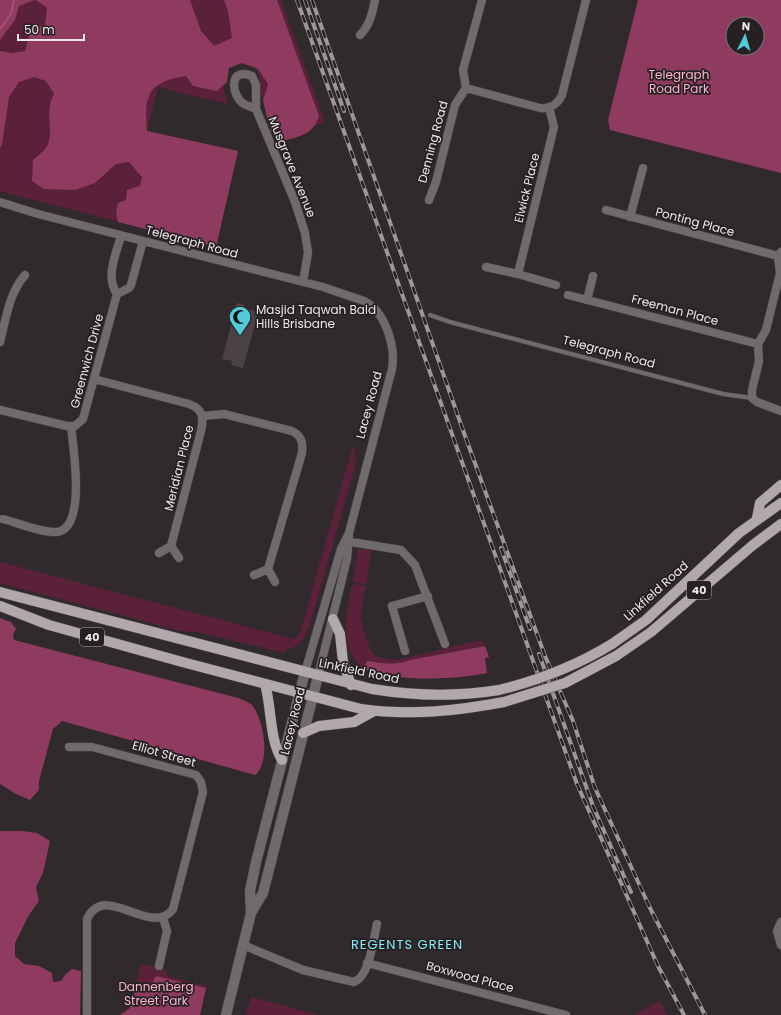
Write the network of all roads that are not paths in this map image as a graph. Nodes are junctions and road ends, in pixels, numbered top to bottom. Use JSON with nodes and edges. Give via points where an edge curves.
{"nodes":[{"id":1,"x":375,"y":0,"type":"edge"},
{"id":2,"x":482,"y":0,"type":"edge"},
{"id":3,"x":586,"y":0,"type":"edge"},
{"id":4,"x":360,"y":36,"type":"dead end"},
{"id":5,"x":466,"y":88,"type":"junction"},
{"id":6,"x":549,"y":107,"type":"junction"},
{"id":7,"x":256,"y":109,"type":"dead end"},
{"id":8,"x":643,"y":168,"type":"dead end"},
{"id":9,"x":429,"y":200,"type":"dead end"},
{"id":10,"x":0,"y":202,"type":"edge"},
{"id":11,"x":606,"y":210,"type":"dead end"},
{"id":12,"x":630,"y":217,"type":"junction"},
{"id":13,"x":121,"y":236,"type":"junction"},
{"id":14,"x":143,"y":241,"type":"junction"},
{"id":15,"x":780,"y":254,"type":"edge"},
{"id":16,"x":486,"y":267,"type":"dead end"},
{"id":17,"x":518,"y":274,"type":"junction"},
{"id":18,"x":24,"y":275,"type":"dead end"},
{"id":19,"x":593,"y":276,"type":"dead end"},
{"id":20,"x":303,"y":282,"type":"junction"},
{"id":21,"x":556,"y":285,"type":"dead end"},
{"id":22,"x":117,"y":294,"type":"junction"},
{"id":23,"x":568,"y":295,"type":"dead end"},
{"id":24,"x":587,"y":300,"type":"junction"},
{"id":25,"x":375,"y":308,"type":"joint"},
{"id":26,"x":430,"y":314,"type":"dead end"},
{"id":27,"x":0,"y":342,"type":"edge"},
{"id":28,"x":758,"y":344,"type":"junction"},
{"id":29,"x":94,"y":379,"type":"junction"},
{"id":30,"x":752,"y":398,"type":"junction"},
{"id":31,"x":0,"y":410,"type":"edge"},
{"id":32,"x":781,"y":411,"type":"edge"},
{"id":33,"x":203,"y":416,"type":"junction"},
{"id":34,"x":71,"y":426,"type":"junction"},
{"id":35,"x":781,"y":485,"type":"edge"},
{"id":36,"x":781,"y":503,"type":"edge"},
{"id":37,"x":1,"y":518,"type":"edge"},
{"id":38,"x":757,"y":518,"type":"junction"},
{"id":39,"x":781,"y":524,"type":"edge"},
{"id":40,"x":348,"y":538,"type":"junction"},
{"id":41,"x":171,"y":546,"type":"junction"},
{"id":42,"x":159,"y":553,"type":"dead end"},
{"id":43,"x":179,"y":558,"type":"dead end"},
{"id":44,"x":268,"y":569,"type":"junction"},
{"id":45,"x":254,"y":575,"type":"dead end"},
{"id":46,"x":275,"y":582,"type":"dead end"},
{"id":47,"x":0,"y":592,"type":"edge"},
{"id":48,"x":428,"y":596,"type":"junction"},
{"id":49,"x":0,"y":606,"type":"edge"},
{"id":50,"x":333,"y":619,"type":"junction"},
{"id":51,"x":445,"y":644,"type":"dead end"},
{"id":52,"x":405,"y":651,"type":"dead end"},
{"id":53,"x":305,"y":672,"type":"junction"},
{"id":54,"x":318,"y":676,"type":"junction"},
{"id":55,"x":265,"y":684,"type":"junction"},
{"id":56,"x":351,"y":685,"type":"junction"},
{"id":57,"x":299,"y":693,"type":"junction"},
{"id":58,"x":313,"y":696,"type":"junction"},
{"id":59,"x":374,"y":711,"type":"junction"},
{"id":60,"x":303,"y":733,"type":"junction"},
{"id":61,"x":69,"y":747,"type":"dead end"},
{"id":62,"x":282,"y":760,"type":"junction"},
{"id":63,"x":251,"y":912,"type":"junction"},
{"id":64,"x":163,"y":918,"type":"junction"},
{"id":65,"x":781,"y":922,"type":"edge"},
{"id":66,"x":377,"y":924,"type":"dead end"},
{"id":67,"x":243,"y":945,"type":"junction"},
{"id":68,"x":781,"y":946,"type":"edge"},
{"id":69,"x":367,"y":963,"type":"junction"},
{"id":70,"x":159,"y":966,"type":"dead end"},
{"id":71,"x":87,"y":1015,"type":"edge"},
{"id":72,"x":226,"y":1015,"type":"edge"},
{"id":73,"x":566,"y":1015,"type":"edge"}],
"edges":[{"from":1,"to":4,"type":"street","via":[[371,19]]},
{"from":2,"to":5,"type":"street","via":[[464,70]]},
{"from":3,"to":6,"type":"street","via":[[562,95],[557,103]]},
{"from":5,"to":6,"type":"street","via":[[540,108]]},
{"from":5,"to":9,"type":"street","name":"Denning Road","via":[[455,104],[436,182]]},
{"from":6,"to":17,"type":"street","name":"Elwick Place","via":[[554,127]]},
{"from":7,"to":20,"type":"street","name":"Musgrave Avenue","via":[[295,202],[305,233],[308,253]]},
{"from":8,"to":12,"type":"street"},
{"from":10,"to":13,"type":"street","name":"Telegraph Road"},
{"from":11,"to":12,"type":"street","name":"Ponting Place"},
{"from":12,"to":15,"type":"street","name":"Ponting Place"},
{"from":13,"to":14,"type":"street","name":"Telegraph Road"},
{"from":13,"to":22,"type":"street","via":[[111,277]]},
{"from":14,"to":20,"type":"street","name":"Telegraph Road"},
{"from":14,"to":22,"type":"street","via":[[131,285]]},
{"from":15,"to":28,"type":"street","via":[[780,273],[766,330]]},
{"from":16,"to":17,"type":"street"},
{"from":17,"to":21,"type":"street"},
{"from":18,"to":27,"type":"street","via":[[12,295]]},
{"from":19,"to":24,"type":"street"},
{"from":20,"to":25,"type":"street","name":"Telegraph Road","via":[[358,298]]},
{"from":22,"to":29,"type":"street","name":"Greenwich Drive"},
{"from":23,"to":24,"type":"street","name":"Freeman Place"},
{"from":24,"to":28,"type":"street","name":"Freeman Place"},
{"from":25,"to":40,"type":"street","name":"Lacey Road","via":[[382,318],[392,348],[393,363]]},
{"from":26,"to":30,"type":"lane","name":"Telegraph Road","via":[[450,322],[660,378],[727,395]]},
{"from":28,"to":30,"type":"street","via":[[760,361]]},
{"from":29,"to":33,"type":"street","name":"Meridian Place","via":[[189,404],[199,408]]},
{"from":29,"to":34,"type":"street","name":"Greenwich Drive","via":[[83,419]]},
{"from":30,"to":32,"type":"street","name":"Telegraph Road"},
{"from":31,"to":34,"type":"street"},
{"from":33,"to":41,"type":"street","name":"Meridian Place"},
{"from":33,"to":44,"type":"street","via":[[224,414],[292,431],[302,440],[302,453]]},
{"from":34,"to":37,"type":"street","via":[[76,484],[69,525],[52,532]]},
{"from":35,"to":38,"type":"main road","via":[[760,503]]},
{"from":36,"to":38,"type":"main road","name":"Linkfield Road","number":"40"},
{"from":38,"to":56,"type":"main road","name":"Linkfield Road","number":"40","bridge":true,"via":[[651,615],[612,644],[566,669],[499,690],[463,695],[393,693]]},
{"from":39,"to":59,"type":"main road","number":"40","bridge":true,"via":[[758,540],[651,632],[616,656],[565,684],[504,702],[432,713]]},
{"from":40,"to":48,"type":"street","via":[[400,550],[418,570]]},
{"from":40,"to":50,"type":"street","name":"Lacey Road","via":[[347,559]]},
{"from":40,"to":53,"type":"street","name":"Lacey Road"},
{"from":41,"to":42,"type":"street"},
{"from":41,"to":43,"type":"street"},
{"from":44,"to":45,"type":"street"},
{"from":44,"to":46,"type":"street"},
{"from":47,"to":53,"type":"main road","name":"Linkfield Road","number":"40"},
{"from":48,"to":51,"type":"street"},
{"from":48,"to":52,"type":"street","via":[[392,606]]},
{"from":49,"to":55,"type":"main road","number":"40","via":[[49,625]]},
{"from":50,"to":54,"type":"street","name":"Lacey Road"},
{"from":50,"to":56,"type":"main road","via":[[340,634],[343,662]]},
{"from":53,"to":54,"type":"main road","name":"Linkfield Road","number":"40"},
{"from":53,"to":57,"type":"street","name":"Lacey Road"},
{"from":54,"to":56,"type":"main road","name":"Linkfield Road","number":"40"},
{"from":54,"to":58,"type":"street","name":"Lacey Road"},
{"from":55,"to":57,"type":"main road","number":"40"},
{"from":55,"to":62,"type":"main road","via":[[270,701],[275,748]]},
{"from":57,"to":58,"type":"main road","number":"40"},
{"from":57,"to":62,"type":"street","name":"Lacey Road"},
{"from":58,"to":59,"type":"main road","number":"40"},
{"from":58,"to":60,"type":"street","name":"Lacey Road"},
{"from":59,"to":60,"type":"main road","via":[[354,722],[319,726]]},
{"from":60,"to":63,"type":"street","name":"Lacey Road","via":[[263,893]]},
{"from":61,"to":64,"type":"street","name":"Elliot Street","via":[[92,747],[196,775],[201,782],[203,792],[173,908]]},
{"from":62,"to":63,"type":"street","name":"Lacey Road","via":[[250,891]]},
{"from":63,"to":67,"type":"street","name":"Lacey Road"},
{"from":64,"to":70,"type":"street","via":[[168,931]]},
{"from":64,"to":71,"type":"street","via":[[154,918],[106,905],[98,906],[91,911],[87,919]]},
{"from":65,"to":68,"type":"street","via":[[777,935]]},
{"from":66,"to":69,"type":"street"},
{"from":67,"to":69,"type":"street","via":[[293,967],[346,982],[354,982],[361,978]]},
{"from":67,"to":72,"type":"street","name":"Lacey Road"},
{"from":69,"to":73,"type":"street","name":"Boxwood Place"}]}
